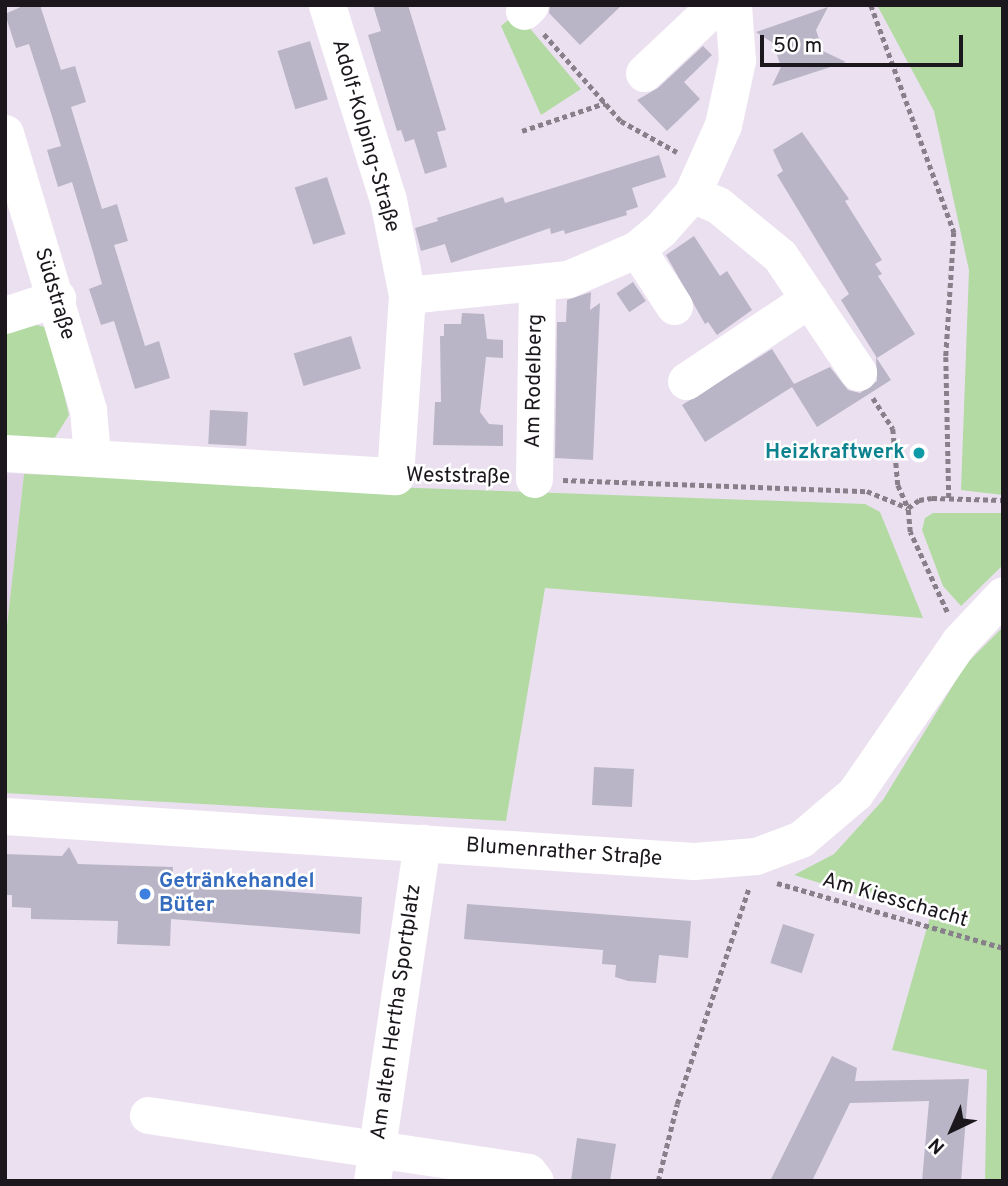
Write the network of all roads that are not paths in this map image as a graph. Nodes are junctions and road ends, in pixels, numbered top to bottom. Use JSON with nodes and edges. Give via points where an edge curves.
{"nodes":[{"id":1,"x":327,"y":5,"type":"edge"},
{"id":2,"x":716,"y":5,"type":"edge"},
{"id":3,"x":733,"y":5,"type":"edge"},
{"id":4,"x":644,"y":74,"type":"dead end"},
{"id":5,"x":5,"y":133,"type":"edge"},
{"id":6,"x":698,"y":182,"type":"junction"},
{"id":7,"x":637,"y":249,"type":"junction"},
{"id":8,"x":537,"y":282,"type":"junction"},
{"id":9,"x":407,"y":295,"type":"junction"},
{"id":10,"x":57,"y":299,"type":"junction"},
{"id":11,"x":809,"y":299,"type":"junction"},
{"id":12,"x":674,"y":306,"type":"dead end"},
{"id":13,"x":5,"y":315,"type":"edge"},
{"id":14,"x":858,"y":372,"type":"road end"},
{"id":15,"x":686,"y":382,"type":"dead end"},
{"id":16,"x":5,"y":453,"type":"edge"},
{"id":17,"x":92,"y":456,"type":"junction"},
{"id":18,"x":395,"y":476,"type":"joint"},
{"id":19,"x":534,"y":479,"type":"road end"},
{"id":20,"x":1003,"y":595,"type":"edge"},
{"id":21,"x":5,"y":816,"type":"edge"},
{"id":22,"x":422,"y":844,"type":"junction"},
{"id":23,"x":148,"y":1115,"type":"dead end"},
{"id":24,"x":374,"y":1165,"type":"edge"},
{"id":25,"x":535,"y":1181,"type":"edge"}],
"edges":[{"from":1,"to":9,"type":"street","name":"Adolf-Kolping-Straße","via":[[388,200]]},
{"from":2,"to":4,"type":"street"},
{"from":3,"to":6,"type":"street","name":"Am Rodelberg","via":[[737,60],[723,125]]},
{"from":5,"to":10,"type":"street","name":"Südstraße"},
{"from":6,"to":7,"type":"street","name":"Am Rodelberg"},
{"from":6,"to":11,"type":"street","via":[[718,205],[780,256]]},
{"from":7,"to":8,"type":"street","name":"Am Rodelberg","via":[[568,279]]},
{"from":7,"to":12,"type":"street"},
{"from":8,"to":9,"type":"street","name":"Am Rodelberg"},
{"from":8,"to":19,"type":"street","name":"Am Rodelberg"},
{"from":9,"to":18,"type":"street","name":"Adolf-Kolping-Straße"},
{"from":10,"to":13,"type":"street"},
{"from":10,"to":17,"type":"street","name":"Südstraße","via":[[88,410]]},
{"from":11,"to":14,"type":"street"},
{"from":11,"to":15,"type":"street"},
{"from":16,"to":17,"type":"street","name":"Weststraße"},
{"from":17,"to":18,"type":"street","name":"Weststraße"},
{"from":20,"to":22,"type":"street","name":"Blumenrather Straße","via":[[959,642],[855,793],[801,839],[756,856],[694,861]]},
{"from":21,"to":22,"type":"street","name":"Blumenrather Straße"},
{"from":22,"to":24,"type":"street","name":"Am alten Hertha Sportplatz"},
{"from":23,"to":24,"type":"street"},
{"from":24,"to":25,"type":"street","via":[[528,1172]]}]}
